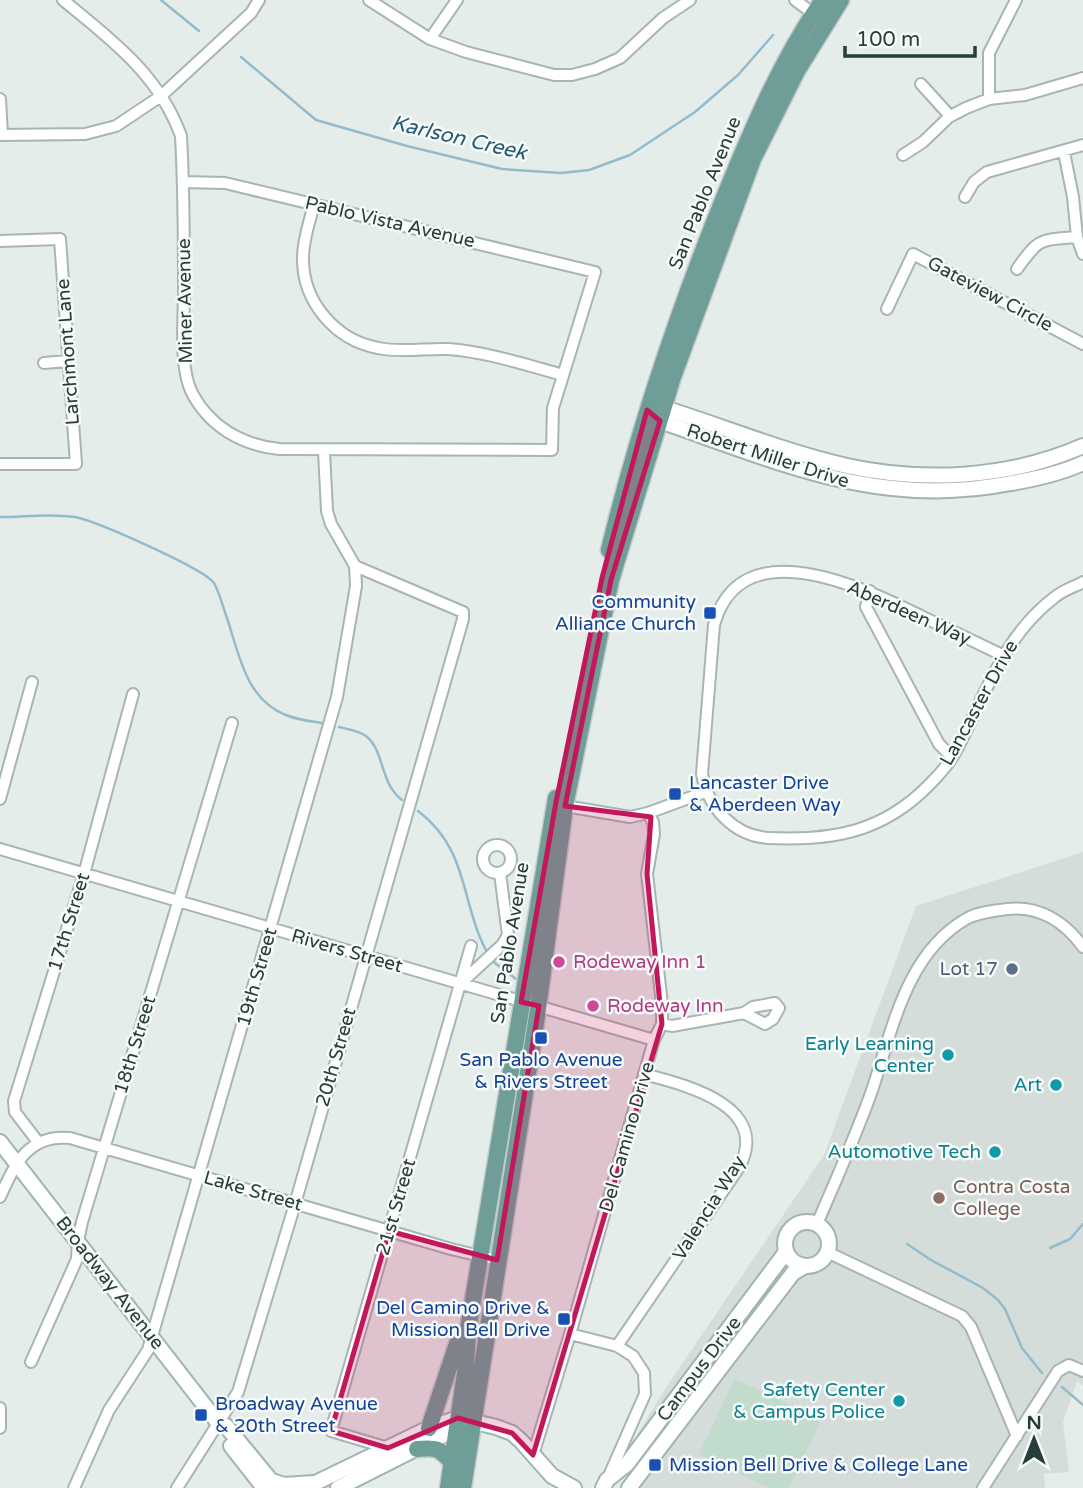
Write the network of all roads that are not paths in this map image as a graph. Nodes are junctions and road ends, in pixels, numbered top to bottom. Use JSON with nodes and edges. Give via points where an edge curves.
{"nodes":[{"id":1,"x":63,"y":0,"type":"edge"},
{"id":2,"x":259,"y":0,"type":"edge"},
{"id":3,"x":369,"y":0,"type":"edge"},
{"id":4,"x":457,"y":0,"type":"edge"},
{"id":5,"x":690,"y":0,"type":"edge"},
{"id":6,"x":795,"y":0,"type":"edge"},
{"id":7,"x":841,"y":0,"type":"edge"},
{"id":8,"x":1016,"y":0,"type":"edge"},
{"id":9,"x":821,"y":12,"type":"edge"},
{"id":10,"x":430,"y":39,"type":"junction"},
{"id":11,"x":1083,"y":78,"type":"edge"},
{"id":12,"x":921,"y":84,"type":"dead end"},
{"id":13,"x":161,"y":96,"type":"junction"},
{"id":14,"x":0,"y":99,"type":"edge"},
{"id":15,"x":989,"y":99,"type":"junction"},
{"id":16,"x":950,"y":116,"type":"junction"},
{"id":17,"x":1,"y":135,"type":"edge"},
{"id":18,"x":1083,"y":145,"type":"edge"},
{"id":19,"x":1064,"y":152,"type":"junction"},
{"id":20,"x":903,"y":155,"type":"dead end"},
{"id":21,"x":183,"y":182,"type":"junction"},
{"id":22,"x":965,"y":197,"type":"dead end"},
{"id":23,"x":314,"y":204,"type":"junction"},
{"id":24,"x":1077,"y":237,"type":"junction"},
{"id":25,"x":0,"y":241,"type":"edge"},
{"id":26,"x":1083,"y":254,"type":"edge"},
{"id":27,"x":1017,"y":269,"type":"dead end"},
{"id":28,"x":887,"y":309,"type":"dead end"},
{"id":29,"x":1083,"y":344,"type":"edge"},
{"id":30,"x":68,"y":361,"type":"junction"},
{"id":31,"x":44,"y":363,"type":"dead end"},
{"id":32,"x":563,"y":375,"type":"junction"},
{"id":33,"x":657,"y":413,"type":"junction"},
{"id":34,"x":1083,"y":446,"type":"edge"},
{"id":35,"x":324,"y":451,"type":"junction"},
{"id":36,"x":1083,"y":463,"type":"edge"},
{"id":37,"x":0,"y":464,"type":"edge"},
{"id":38,"x":355,"y":566,"type":"junction"},
{"id":39,"x":1083,"y":582,"type":"edge"},
{"id":40,"x":870,"y":591,"type":"junction"},
{"id":41,"x":1002,"y":656,"type":"junction"},
{"id":42,"x":32,"y":682,"type":"dead end"},
{"id":43,"x":133,"y":694,"type":"dead end"},
{"id":44,"x":232,"y":723,"type":"dead end"},
{"id":45,"x":952,"y":757,"type":"junction"},
{"id":46,"x":705,"y":792,"type":"junction"},
{"id":47,"x":0,"y":799,"type":"edge"},
{"id":48,"x":565,"y":806,"type":"junction"},
{"id":49,"x":649,"y":813,"type":"junction"},
{"id":50,"x":0,"y":849,"type":"edge"},
{"id":51,"x":500,"y":873,"type":"dead end"},
{"id":52,"x":84,"y":874,"type":"junction"},
{"id":53,"x":179,"y":901,"type":"junction"},
{"id":54,"x":271,"y":928,"type":"junction"},
{"id":55,"x":471,"y":946,"type":"dead end"},
{"id":56,"x":1083,"y":947,"type":"edge"},
{"id":57,"x":365,"y":956,"type":"junction"},
{"id":58,"x":461,"y":984,"type":"junction"},
{"id":59,"x":521,"y":1002,"type":"junction"},
{"id":60,"x":538,"y":1006,"type":"junction"},
{"id":61,"x":744,"y":1013,"type":"dead end"},
{"id":62,"x":662,"y":1024,"type":"junction"},
{"id":63,"x":654,"y":1040,"type":"junction"},
{"id":64,"x":644,"y":1073,"type":"junction"},
{"id":65,"x":0,"y":1142,"type":"edge"},
{"id":66,"x":38,"y":1142,"type":"junction"},
{"id":67,"x":104,"y":1147,"type":"junction"},
{"id":68,"x":16,"y":1163,"type":"junction"},
{"id":69,"x":199,"y":1175,"type":"junction"},
{"id":70,"x":0,"y":1197,"type":"edge"},
{"id":71,"x":295,"y":1204,"type":"junction"},
{"id":72,"x":817,"y":1224,"type":"junction"},
{"id":73,"x":389,"y":1231,"type":"junction"},
{"id":74,"x":78,"y":1241,"type":"junction"},
{"id":75,"x":786,"y":1252,"type":"junction"},
{"id":76,"x":827,"y":1252,"type":"junction"},
{"id":77,"x":489,"y":1258,"type":"junction"},
{"id":78,"x":805,"y":1266,"type":"junction"},
{"id":79,"x":468,"y":1331,"type":"junction"},
{"id":80,"x":570,"y":1334,"type":"junction"},
{"id":81,"x":152,"y":1336,"type":"junction"},
{"id":82,"x":617,"y":1346,"type":"junction"},
{"id":83,"x":31,"y":1362,"type":"dead end"},
{"id":84,"x":1083,"y":1371,"type":"edge"},
{"id":85,"x":0,"y":1408,"type":"edge"},
{"id":86,"x":463,"y":1422,"type":"junction"},
{"id":87,"x":219,"y":1424,"type":"junction"},
{"id":88,"x":0,"y":1427,"type":"edge"},
{"id":89,"x":429,"y":1428,"type":"junction"},
{"id":90,"x":1017,"y":1436,"type":"junction"},
{"id":91,"x":388,"y":1448,"type":"junction"},
{"id":92,"x":418,"y":1449,"type":"junction"},
{"id":93,"x":533,"y":1455,"type":"junction"},
{"id":94,"x":452,"y":1462,"type":"junction"},
{"id":95,"x":605,"y":1484,"type":"edge"},
{"id":96,"x":310,"y":1485,"type":"edge"},
{"id":97,"x":271,"y":1486,"type":"edge"},
{"id":98,"x":74,"y":1488,"type":"edge"},
{"id":99,"x":177,"y":1488,"type":"edge"},
{"id":100,"x":338,"y":1488,"type":"edge"},
{"id":101,"x":448,"y":1488,"type":"edge"},
{"id":102,"x":463,"y":1488,"type":"edge"},
{"id":103,"x":574,"y":1488,"type":"edge"},
{"id":104,"x":629,"y":1488,"type":"edge"},
{"id":105,"x":984,"y":1488,"type":"edge"}],
"edges":[{"from":1,"to":13,"type":"street","name":"Miner Avenue","via":[[129,54]]},
{"from":2,"to":13,"type":"street","via":[[251,13]]},
{"from":3,"to":10,"type":"street"},
{"from":4,"to":10,"type":"street"},
{"from":5,"to":10,"type":"street","via":[[620,58],[572,75],[532,70]]},
{"from":6,"to":9,"type":"street"},
{"from":7,"to":9,"type":"main road","name":"San Pablo Avenue"},
{"from":8,"to":15,"type":"street","via":[[989,53]]},
{"from":9,"to":33,"type":"main road","name":"San Pablo Avenue","via":[[767,97],[735,171],[696,268]]},
{"from":11,"to":15,"type":"street","via":[[1025,95]]},
{"from":12,"to":16,"type":"street"},
{"from":13,"to":17,"type":"street","via":[[116,126],[85,134]]},
{"from":13,"to":21,"type":"street","name":"Miner Avenue","via":[[181,136]]},
{"from":14,"to":17,"type":"street"},
{"from":15,"to":16,"type":"street"},
{"from":16,"to":20,"type":"street"},
{"from":18,"to":19,"type":"street"},
{"from":19,"to":22,"type":"street","via":[[987,172]]},
{"from":19,"to":24,"type":"street"},
{"from":21,"to":23,"type":"street","name":"Pablo Vista Avenue","via":[[225,183]]},
{"from":21,"to":35,"type":"street","name":"Miner Avenue","via":[[184,356],[192,392],[218,424],[243,441],[261,447]]},
{"from":23,"to":32,"type":"street","via":[[304,272],[312,298],[330,325],[349,339],[381,349],[449,349],[497,357]]},
{"from":23,"to":32,"type":"street","name":"Pablo Vista Avenue","via":[[595,272]]},
{"from":24,"to":26,"type":"street"},
{"from":24,"to":27,"type":"street","via":[[1034,245]]},
{"from":25,"to":30,"type":"street","name":"Larchmont Lane","via":[[60,240]]},
{"from":28,"to":29,"type":"street","name":"Gateview Circle","via":[[913,254]]},
{"from":30,"to":31,"type":"street"},
{"from":30,"to":37,"type":"street","name":"Larchmont Lane","via":[[76,464]]},
{"from":32,"to":35,"type":"street","name":"Miner Avenue","via":[[552,408],[552,450]]},
{"from":33,"to":34,"type":"street","name":"Robert Miller Drive","via":[[848,466],[900,474],[989,472]]},
{"from":33,"to":36,"type":"street","name":"Robert Miller Drive","via":[[807,472],[885,489],[971,490],[1029,480]]},
{"from":33,"to":48,"type":"main road","name":"San Pablo Avenue","via":[[611,580]]},
{"from":33,"to":59,"type":"main road","name":"San Pablo Avenue","via":[[602,578]]},
{"from":35,"to":38,"type":"street","via":[[327,510]]},
{"from":38,"to":54,"type":"street","name":"19th Street","via":[[356,586],[337,697]]},
{"from":38,"to":57,"type":"street","name":"20th Street","via":[[463,612]]},
{"from":39,"to":41,"type":"street","name":"Lancaster Drive","via":[[1056,596],[1024,625]]},
{"from":40,"to":41,"type":"street","name":"Aberdeen Way"},
{"from":40,"to":45,"type":"street","via":[[866,607],[939,744]]},
{"from":40,"to":46,"type":"street","name":"Aberdeen Way","via":[[833,579],[782,571],[761,575],[731,593],[717,615],[713,635],[702,774]]},
{"from":41,"to":45,"type":"street","name":"Lancaster Drive"},
{"from":42,"to":47,"type":"street"},
{"from":43,"to":52,"type":"street","name":"17th Street"},
{"from":44,"to":53,"type":"street","name":"18th Street"},
{"from":45,"to":46,"type":"street","name":"Lancaster Drive","via":[[919,795],[894,815],[830,837],[764,838],[742,831],[720,816]]},
{"from":46,"to":49,"type":"street"},
{"from":48,"to":49,"type":"street","via":[[630,817]]},
{"from":48,"to":60,"type":"main road","name":"San Pablo Avenue"},
{"from":49,"to":62,"type":"street","name":"Del Camino Drive","via":[[654,834],[647,874]]},
{"from":50,"to":52,"type":"street","name":"Rivers Street"},
{"from":51,"to":58,"type":"street","name":"21st Street","via":[[508,935]]},
{"from":52,"to":53,"type":"street","name":"Rivers Street"},
{"from":52,"to":66,"type":"street","name":"17th Street","via":[[14,1101],[15,1112]]},
{"from":53,"to":54,"type":"street","name":"Rivers Street"},
{"from":53,"to":67,"type":"street","name":"18th Street"},
{"from":54,"to":57,"type":"street","name":"Rivers Street"},
{"from":54,"to":69,"type":"street","name":"19th Street"},
{"from":55,"to":58,"type":"street","name":"21st Street"},
{"from":56,"to":72,"type":"street","via":[[1065,924],[1022,907],[968,918],[933,947],[903,995],[867,1104]]},
{"from":57,"to":58,"type":"street","name":"Rivers Street"},
{"from":57,"to":71,"type":"street","name":"20th Street"},
{"from":58,"to":59,"type":"street","name":"Rivers Street"},
{"from":58,"to":73,"type":"street","name":"21st Street"},
{"from":59,"to":60,"type":"street","name":"Rivers Street"},
{"from":59,"to":77,"type":"main road","name":"San Pablo Avenue"},
{"from":60,"to":63,"type":"street","name":"Rivers Street"},
{"from":60,"to":77,"type":"main road","name":"San Pablo Avenue"},
{"from":61,"to":62,"type":"street"},
{"from":62,"to":63,"type":"street","name":"Del Camino Drive"},
{"from":63,"to":64,"type":"street","name":"Del Camino Drive"},
{"from":64,"to":80,"type":"street","name":"Del Camino Drive"},
{"from":64,"to":82,"type":"street","name":"Valencia Way","via":[[691,1087],[723,1103],[741,1124],[746,1150],[740,1166]]},
{"from":65,"to":68,"type":"street","name":"Broadway Avenue"},
{"from":66,"to":67,"type":"street","name":"Lake Street","via":[[54,1136]]},
{"from":66,"to":68,"type":"street"},
{"from":67,"to":69,"type":"street","name":"Lake Street"},
{"from":67,"to":74,"type":"street","name":"18th Street"},
{"from":68,"to":70,"type":"street"},
{"from":68,"to":74,"type":"street","name":"Broadway Avenue"},
{"from":69,"to":71,"type":"street","name":"Lake Street"},
{"from":69,"to":81,"type":"street","name":"19th Street"},
{"from":71,"to":73,"type":"street","name":"Lake Street"},
{"from":71,"to":87,"type":"street","name":"20th Street","via":[[237,1392]]},
{"from":72,"to":75,"type":"street","via":[[804,1222],[792,1227],[785,1239]]},
{"from":72,"to":76,"type":"street","via":[[829,1239]]},
{"from":73,"to":77,"type":"street","name":"Lake Street"},
{"from":73,"to":91,"type":"street","name":"21st Street","via":[[331,1431]]},
{"from":74,"to":81,"type":"street","name":"Broadway Avenue"},
{"from":74,"to":83,"type":"street","name":"18th Street","via":[[77,1259]]},
{"from":75,"to":78,"type":"street"},
{"from":75,"to":95,"type":"street","name":"Campus Drive","via":[[627,1464]]},
{"from":76,"to":78,"type":"street","via":[[819,1262]]},
{"from":76,"to":90,"type":"street","via":[[962,1316],[971,1327]]},
{"from":77,"to":79,"type":"main road","name":"San Pablo Avenue"},
{"from":77,"to":86,"type":"main road","name":"San Pablo Avenue"},
{"from":78,"to":104,"type":"street","name":"Campus Drive","via":[[793,1273]]},
{"from":79,"to":86,"type":"main road","name":"San Pablo Avenue"},
{"from":79,"to":89,"type":"main road","via":[[459,1338]]},
{"from":80,"to":82,"type":"street"},
{"from":80,"to":93,"type":"street","name":"Del Camino Drive"},
{"from":81,"to":87,"type":"street","name":"Broadway Avenue"},
{"from":81,"to":98,"type":"street","name":"19th Street","via":[[110,1410]]},
{"from":82,"to":95,"type":"street","via":[[638,1361],[646,1387]]},
{"from":84,"to":90,"type":"street","via":[[1069,1365],[1058,1371]]},
{"from":85,"to":88,"type":"street"},
{"from":86,"to":89,"type":"street"},
{"from":86,"to":92,"type":"street"},
{"from":86,"to":93,"type":"street","via":[[512,1433]]},
{"from":86,"to":94,"type":"main road","name":"San Pablo Avenue"},
{"from":86,"to":102,"type":"main road","name":"San Pablo Avenue"},
{"from":87,"to":97,"type":"street","name":"Broadway Avenue","via":[[221,1434]]},
{"from":87,"to":99,"type":"street","name":"20th Street"},
{"from":89,"to":91,"type":"street"},
{"from":90,"to":105,"type":"street"},
{"from":91,"to":96,"type":"street"},
{"from":92,"to":94,"type":"main road","via":[[433,1447]]},
{"from":92,"to":100,"type":"street"},
{"from":93,"to":103,"type":"street","via":[[552,1476]]},
{"from":94,"to":101,"type":"main road","name":"San Pablo Avenue"},
{"from":96,"to":97,"type":"street"}]}
